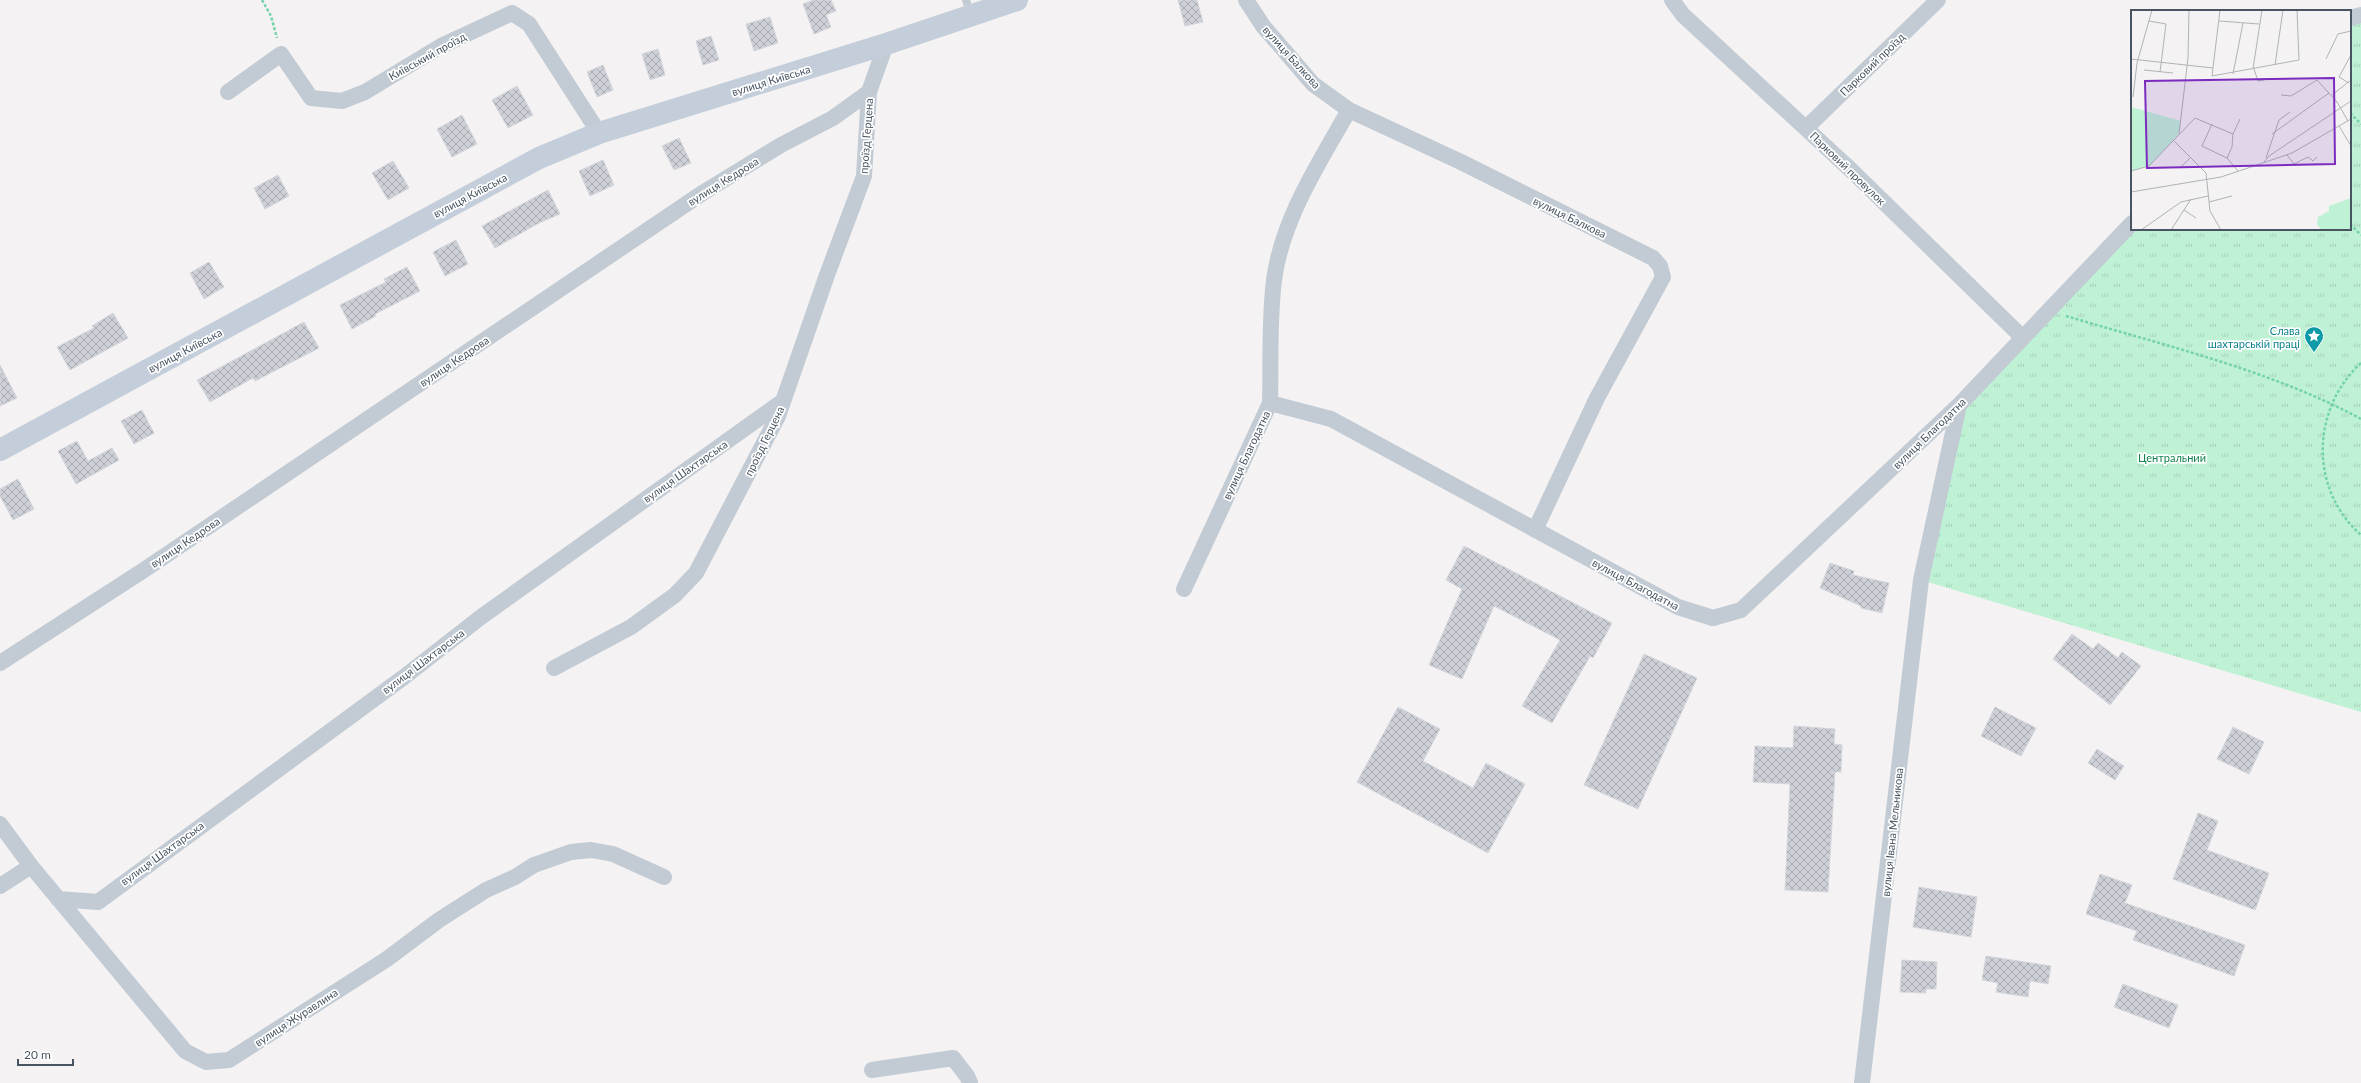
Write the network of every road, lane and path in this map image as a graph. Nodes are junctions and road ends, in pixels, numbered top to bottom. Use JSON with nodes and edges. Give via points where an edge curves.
{"nodes":[{"id":1,"x":262,"y":0,"type":"edge"},
{"id":2,"x":1017,"y":0,"type":"edge"},
{"id":3,"x":1246,"y":0,"type":"edge"},
{"id":4,"x":1672,"y":0,"type":"edge"},
{"id":5,"x":1938,"y":0,"type":"edge"},
{"id":6,"x":968,"y":8,"type":"edge"},
{"id":7,"x":2361,"y":15,"type":"edge"},
{"id":8,"x":2351,"y":18,"type":"edge"},
{"id":9,"x":886,"y":44,"type":"junction"},
{"id":10,"x":281,"y":54,"type":"junction"},
{"id":11,"x":228,"y":92,"type":"dead end"},
{"id":12,"x":869,"y":92,"type":"junction"},
{"id":13,"x":1349,"y":110,"type":"junction"},
{"id":14,"x":2351,"y":114,"type":"edge"},
{"id":15,"x":2361,"y":124,"type":"edge"},
{"id":16,"x":1806,"y":128,"type":"junction"},
{"id":17,"x":599,"y":133,"type":"junction"},
{"id":18,"x":2131,"y":224,"type":"edge"},
{"id":19,"x":2351,"y":225,"type":"edge"},
{"id":20,"x":2361,"y":235,"type":"edge"},
{"id":21,"x":2049,"y":310,"type":"junction"},
{"id":22,"x":2023,"y":338,"type":"junction"},
{"id":23,"x":2361,"y":363,"type":"edge"},
{"id":24,"x":783,"y":401,"type":"junction"},
{"id":25,"x":1270,"y":402,"type":"junction"},
{"id":26,"x":2332,"y":403,"type":"junction"},
{"id":27,"x":1959,"y":405,"type":"junction"},
{"id":28,"x":2361,"y":419,"type":"edge"},
{"id":29,"x":0,"y":450,"type":"edge"},
{"id":30,"x":1535,"y":530,"type":"junction"},
{"id":31,"x":2361,"y":535,"type":"edge"},
{"id":32,"x":1184,"y":589,"type":"dead end"},
{"id":33,"x":0,"y":663,"type":"edge"},
{"id":34,"x":554,"y":668,"type":"dead end"},
{"id":35,"x":0,"y":824,"type":"edge"},
{"id":36,"x":31,"y":866,"type":"junction"},
{"id":37,"x":664,"y":877,"type":"dead end"},
{"id":38,"x":0,"y":886,"type":"edge"},
{"id":39,"x":58,"y":899,"type":"junction"},
{"id":40,"x":872,"y":1070,"type":"dead end"},
{"id":41,"x":970,"y":1083,"type":"edge"},
{"id":42,"x":1862,"y":1083,"type":"edge"}],
"edges":[{"from":1,"to":10,"type":"path","via":[[271,16]]},
{"from":2,"to":6,"type":"main road","name":"вулиця Київська"},
{"from":3,"to":13,"type":"street","name":"вулиця Балкова","via":[[1263,26],[1313,84]]},
{"from":4,"to":16,"type":"street","name":"Парковий провулок","via":[[1683,14]]},
{"from":5,"to":16,"type":"street","name":"Парковий проїзд"},
{"from":6,"to":9,"type":"main road","name":"вулиця Київська"},
{"from":7,"to":8,"type":"street"},
{"from":9,"to":12,"type":"street"},
{"from":9,"to":17,"type":"main road","name":"вулиця Київська"},
{"from":10,"to":11,"type":"street"},
{"from":10,"to":17,"type":"street","name":"Київський проїзд","via":[[311,98],[342,102],[364,92],[441,46],[512,13],[529,24]]},
{"from":12,"to":24,"type":"street","name":"проїзд Герцена","via":[[864,176]]},
{"from":12,"to":33,"type":"street","name":"вулиця Кедрова","via":[[833,118],[781,145],[697,196],[144,570]]},
{"from":13,"to":25,"type":"street","via":[[1308,182],[1285,236],[1274,280]]},
{"from":13,"to":30,"type":"street","name":"вулиця Балкова","via":[[1461,162],[1653,258],[1660,266],[1662,277],[1597,398]]},
{"from":14,"to":15,"type":"path"},
{"from":16,"to":22,"type":"street","name":"Парковий провулок"},
{"from":17,"to":29,"type":"main road","name":"вулиця Київська","via":[[538,158]]},
{"from":18,"to":21,"type":"street","name":"вулиця Благодатна"},
{"from":19,"to":20,"type":"path"},
{"from":21,"to":22,"type":"street","name":"вулиця Благодатна"},
{"from":21,"to":26,"type":"path","via":[[2243,370]]},
{"from":22,"to":27,"type":"street","name":"вулиця Благодатна"},
{"from":23,"to":26,"type":"path","via":[[2341,386]]},
{"from":24,"to":34,"type":"street","name":"проїзд Герцена","via":[[778,416],[696,573],[675,595],[631,627]]},
{"from":24,"to":39,"type":"street","name":"вулиця Шахтарська","via":[[481,617],[404,677],[98,902]]},
{"from":25,"to":30,"type":"street","name":"вулиця Благодатна","via":[[1330,419]]},
{"from":25,"to":32,"type":"street","name":"вулиця Благодатна"},
{"from":26,"to":28,"type":"path"},
{"from":26,"to":31,"type":"path","via":[[2322,440],[2326,478],[2342,514]]},
{"from":27,"to":30,"type":"street","name":"вулиця Благодатна","via":[[1741,610],[1713,618],[1678,607]]},
{"from":27,"to":42,"type":"street","name":"вулиця Івана Мельникова","via":[[1921,580]]},
{"from":35,"to":36,"type":"street","name":"вулиця Журавлина"},
{"from":36,"to":38,"type":"street"},
{"from":36,"to":39,"type":"street","name":"вулиця Журавлина"},
{"from":37,"to":39,"type":"street","name":"вулиця Журавлина","via":[[613,854],[591,850],[571,852],[534,865],[486,890],[439,920],[387,959],[229,1060],[206,1062],[185,1051]]},
{"from":40,"to":41,"type":"street","via":[[953,1058]]}]}
